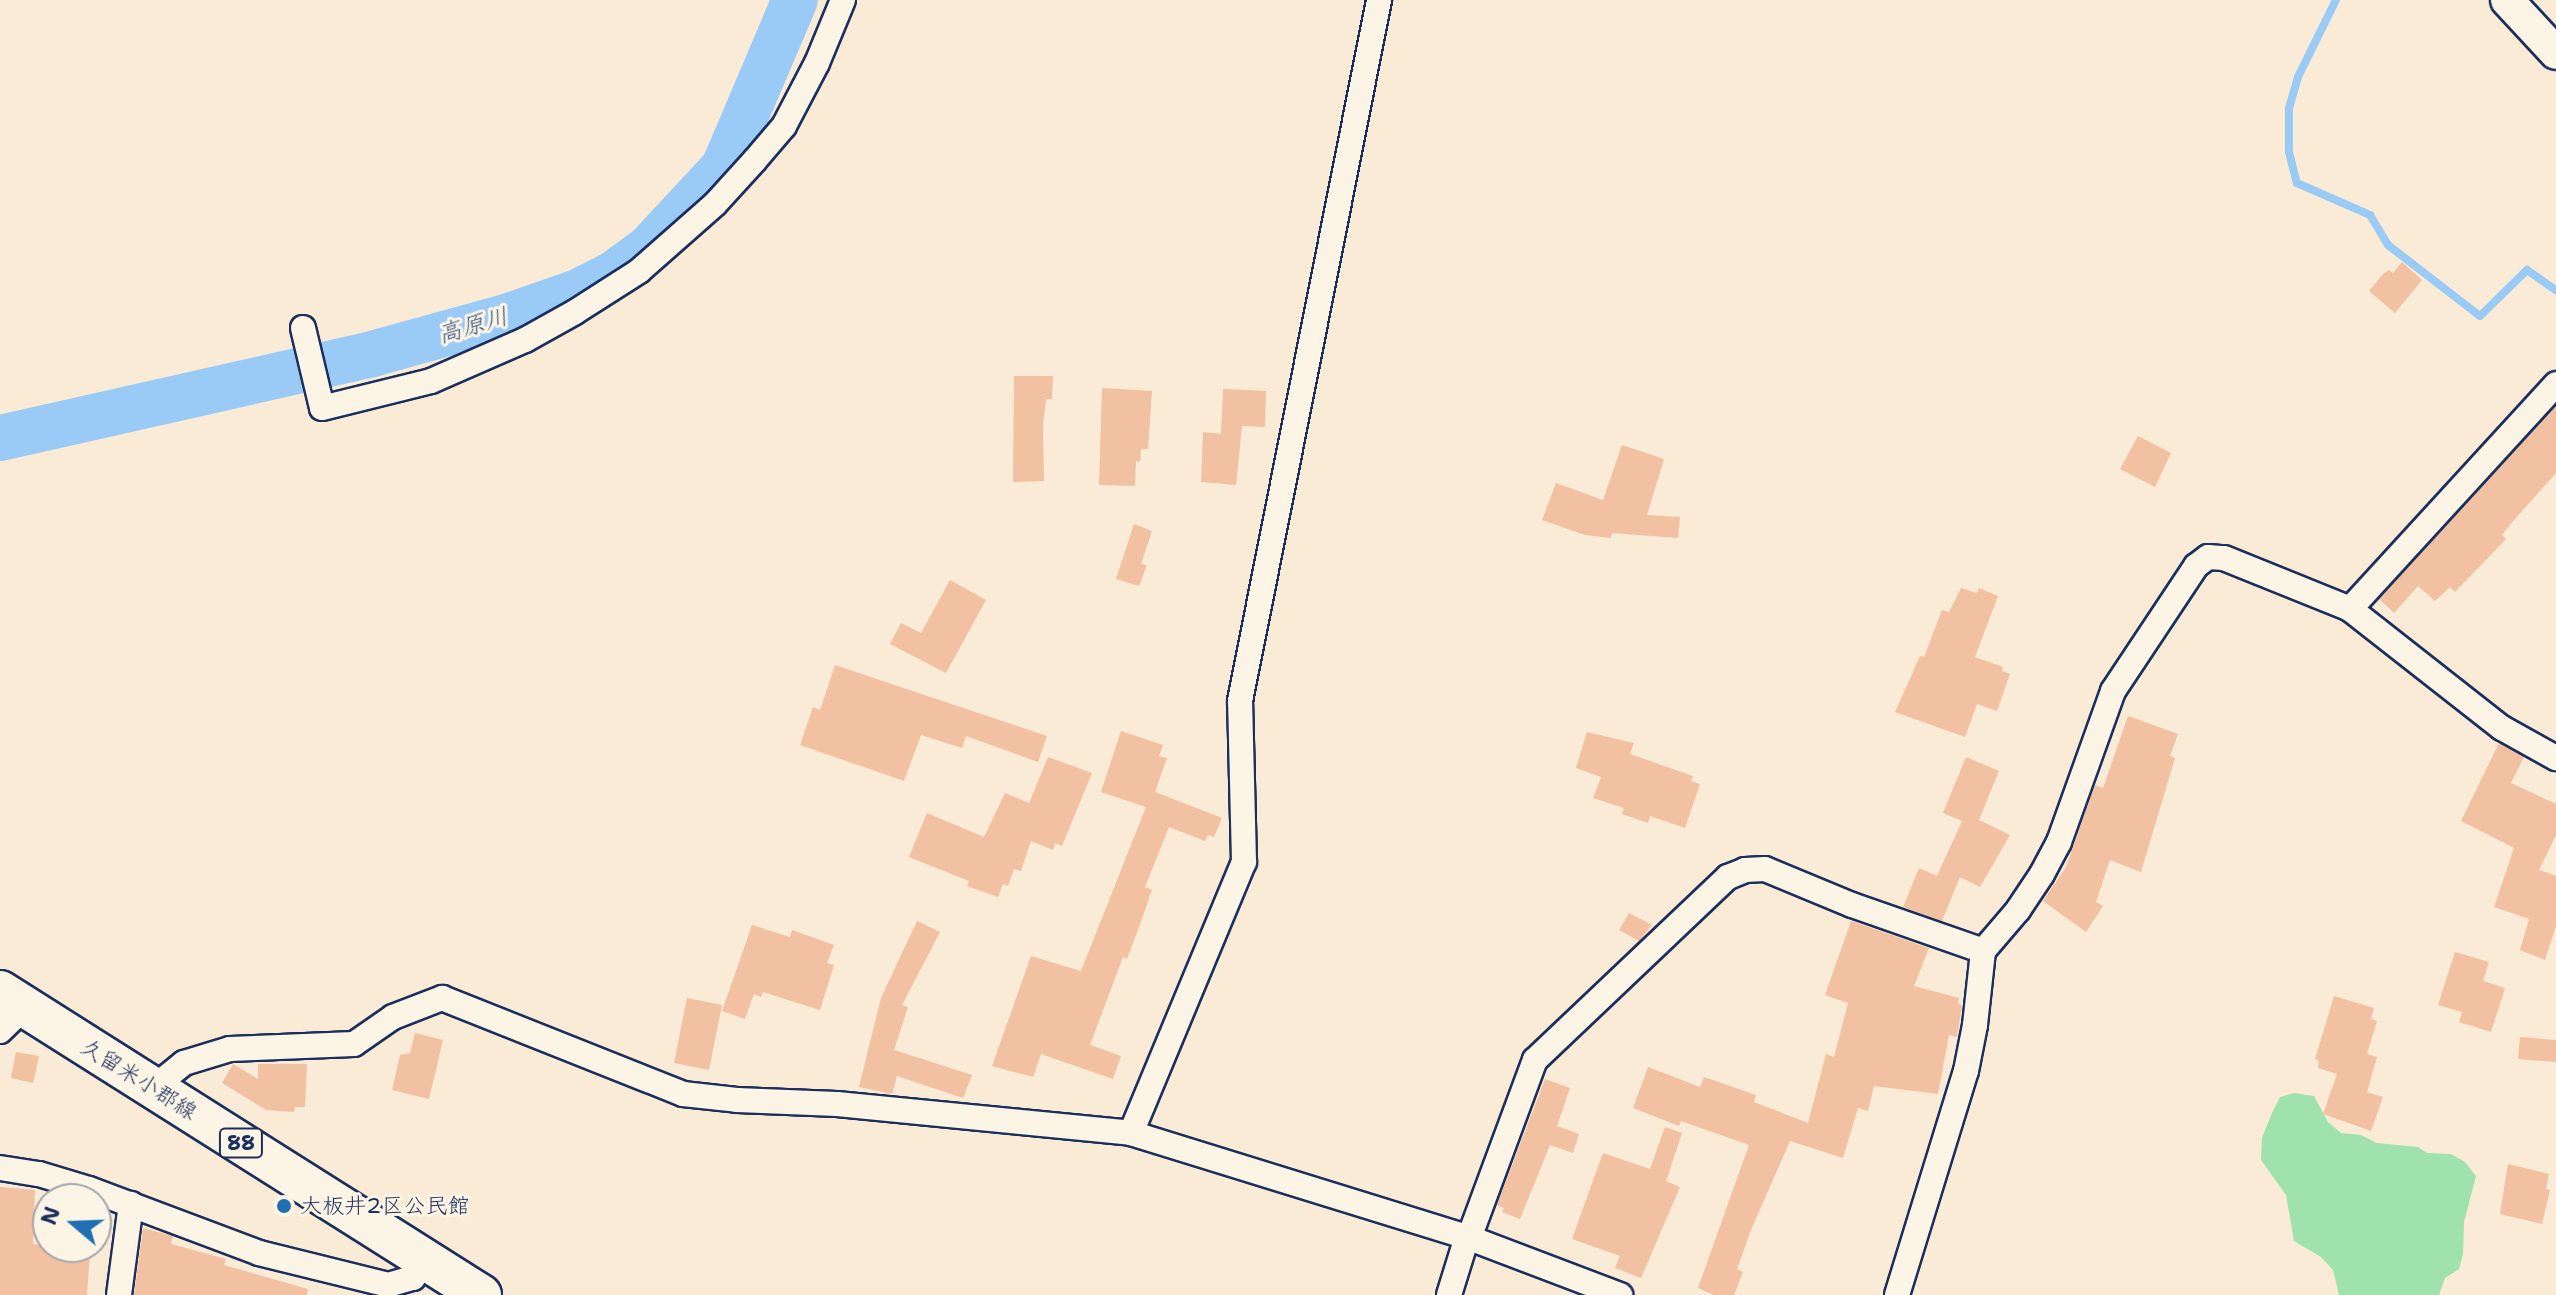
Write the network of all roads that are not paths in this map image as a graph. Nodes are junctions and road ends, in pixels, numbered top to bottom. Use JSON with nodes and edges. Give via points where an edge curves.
{"nodes":[{"id":1,"x":843,"y":0,"type":"edge"},
{"id":2,"x":1379,"y":0,"type":"edge"},
{"id":3,"x":2507,"y":0,"type":"edge"},
{"id":4,"x":2556,"y":53,"type":"edge"},
{"id":5,"x":305,"y":333,"type":"dead end"},
{"id":6,"x":2556,"y":384,"type":"edge"},
{"id":7,"x":2350,"y":609,"type":"junction"},
{"id":8,"x":2556,"y":758,"type":"edge"},
{"id":9,"x":1983,"y":951,"type":"junction"},
{"id":10,"x":8,"y":1010,"type":"edge"},
{"id":11,"x":153,"y":1088,"type":"junction"},
{"id":12,"x":1131,"y":1133,"type":"junction"},
{"id":13,"x":0,"y":1168,"type":"edge"},
{"id":14,"x":131,"y":1204,"type":"junction"},
{"id":15,"x":1468,"y":1237,"type":"junction"},
{"id":16,"x":422,"y":1258,"type":"junction"},
{"id":17,"x":119,"y":1295,"type":"edge"},
{"id":18,"x":481,"y":1295,"type":"edge"},
{"id":19,"x":1449,"y":1295,"type":"edge"},
{"id":20,"x":1620,"y":1295,"type":"edge"},
{"id":21,"x":1897,"y":1295,"type":"edge"}],
"edges":[{"from":1,"to":5,"type":"street","via":[[784,126],[715,204],[639,271],[525,340],[431,381],[322,408]]},
{"from":2,"to":12,"type":"street","via":[[1240,701],[1244,862]]},
{"from":3,"to":4,"type":"street"},
{"from":6,"to":7,"type":"street"},
{"from":7,"to":8,"type":"street","via":[[2502,728]]},
{"from":7,"to":9,"type":"street","via":[[2224,558],[2208,557],[2196,566],[2113,691],[2059,842],[2042,874]]},
{"from":9,"to":15,"type":"street","via":[[1765,869],[1728,877],[1535,1060]]},
{"from":9,"to":21,"type":"street","via":[[1966,1071]]},
{"from":10,"to":11,"type":"main road","name":"久留米小郡線","number":"88"},
{"from":11,"to":12,"type":"street","via":[[184,1063],[230,1049],[354,1044],[393,1017],[442,998],[683,1094]]},
{"from":11,"to":16,"type":"main road","name":"久留米小郡線","number":"88"},
{"from":12,"to":15,"type":"street"},
{"from":13,"to":14,"type":"street","via":[[39,1174]]},
{"from":14,"to":16,"type":"street","via":[[259,1253],[388,1285],[413,1278]]},
{"from":14,"to":17,"type":"street"},
{"from":15,"to":19,"type":"street"},
{"from":15,"to":20,"type":"street"},
{"from":16,"to":18,"type":"main road","name":"久留米小郡線","number":"88"}]}
